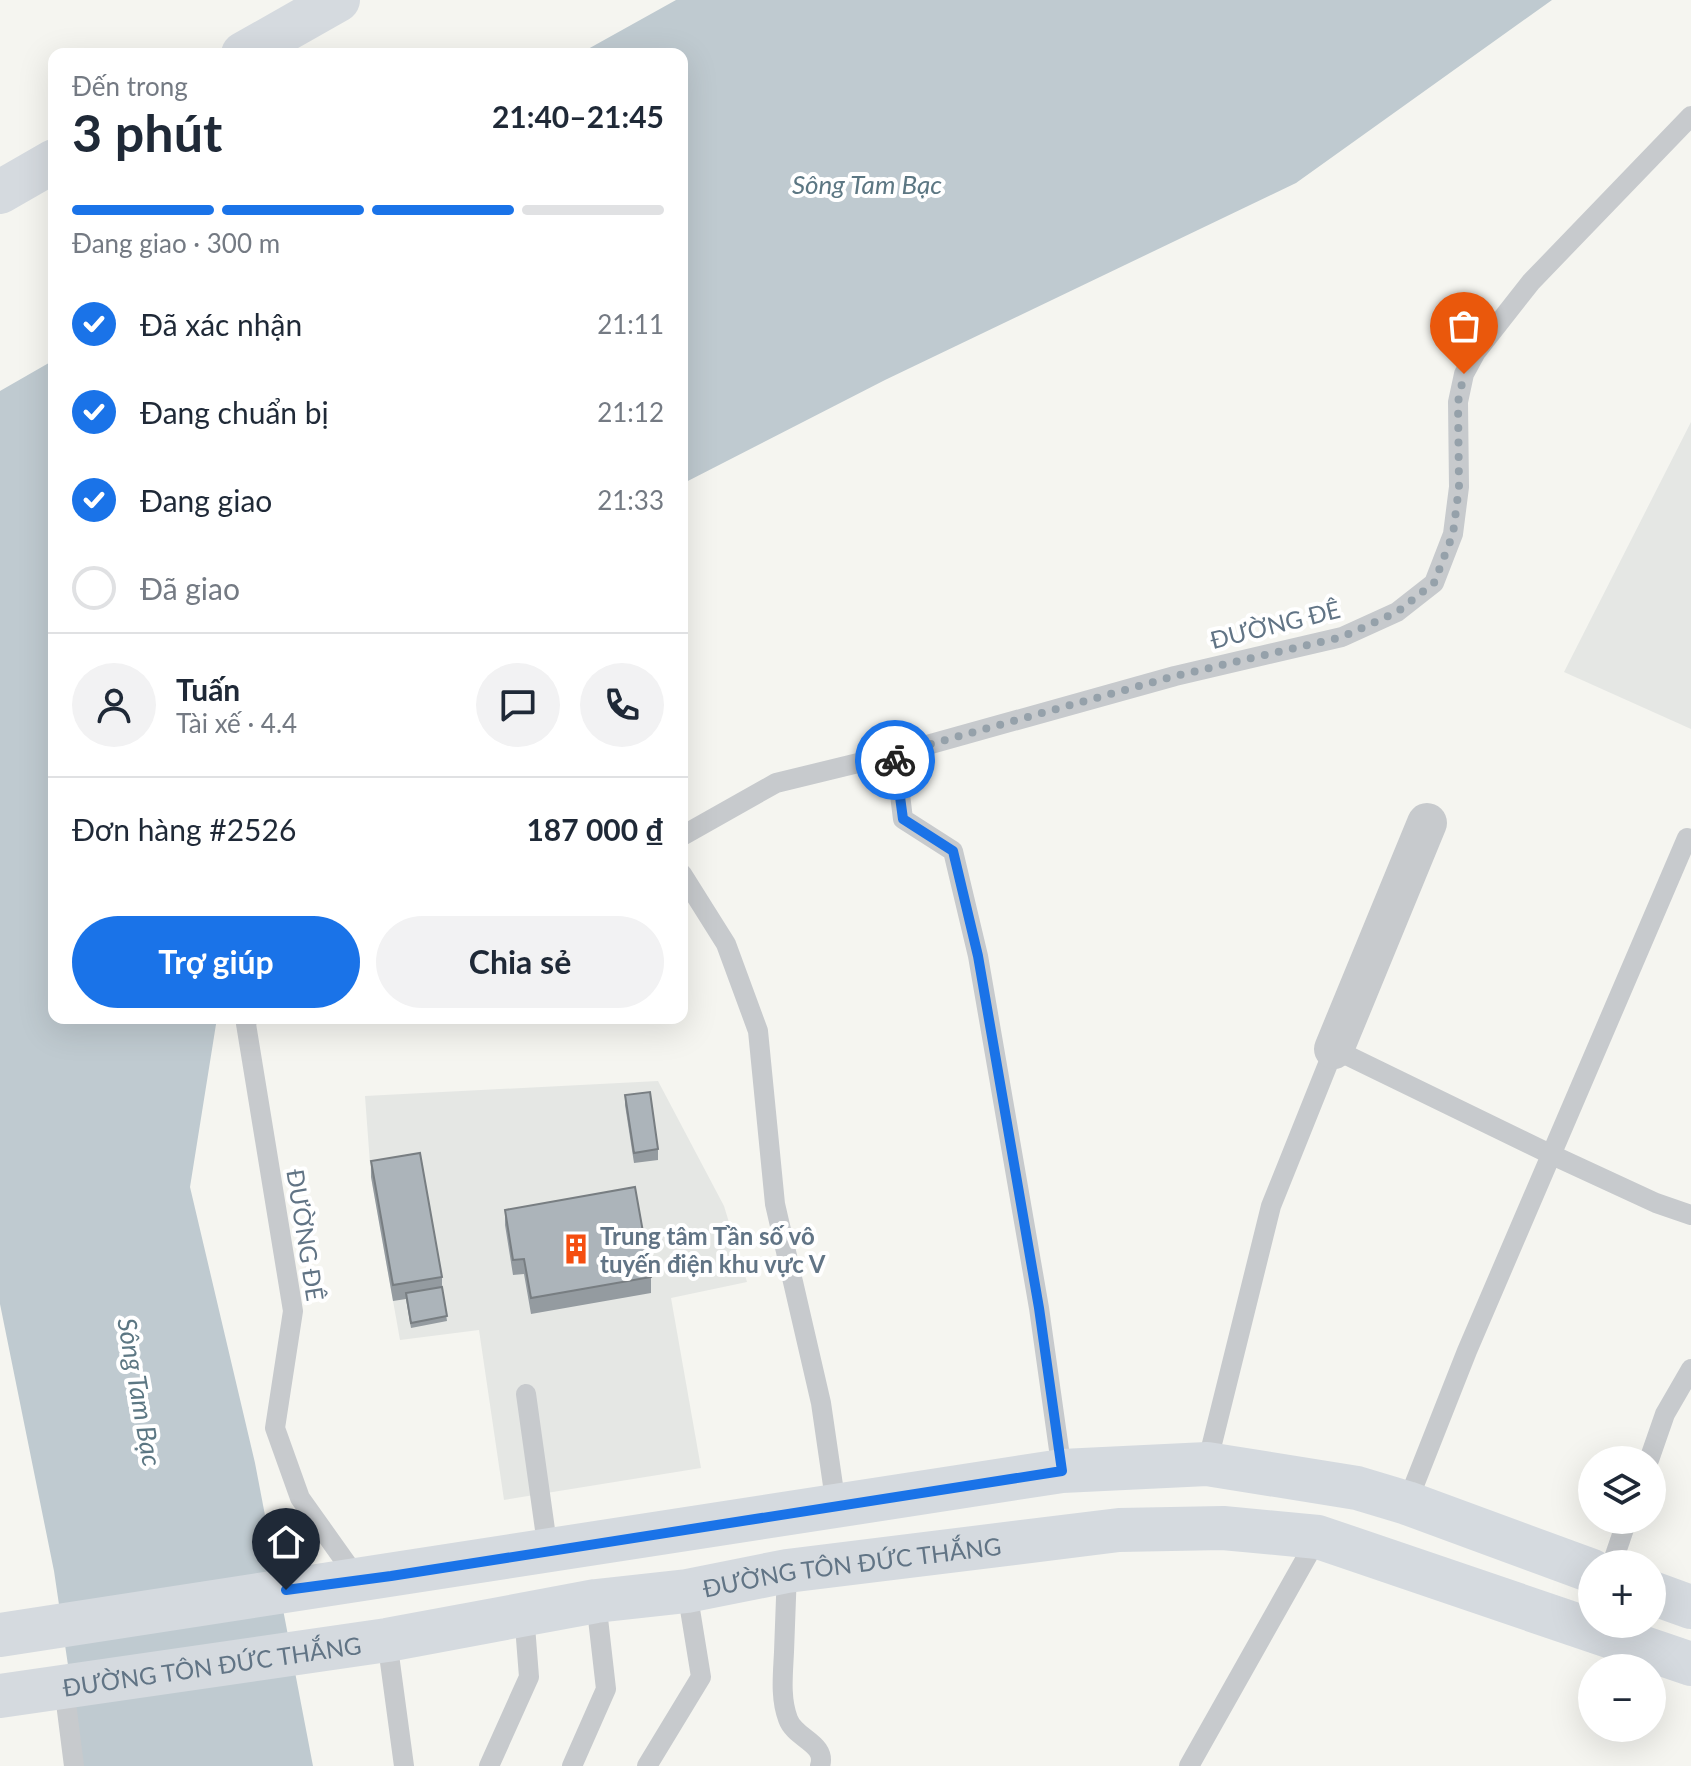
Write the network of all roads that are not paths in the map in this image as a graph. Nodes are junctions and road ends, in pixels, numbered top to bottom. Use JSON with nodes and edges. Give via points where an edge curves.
{"nodes":[{"id":1,"x":338,"y":0,"type":"edge"},
{"id":2,"x":254,"y":48,"type":"edge"},
{"id":3,"x":1691,"y":116,"type":"edge"},
{"id":4,"x":48,"y":164,"type":"edge"},
{"id":5,"x":0,"y":192,"type":"edge"},
{"id":6,"x":895,"y":754,"type":"junction"},
{"id":7,"x":1427,"y":823,"type":"dead end"},
{"id":8,"x":688,"y":833,"type":"edge"},
{"id":9,"x":1687,"y":838,"type":"dead end"},
{"id":10,"x":688,"y":884,"type":"edge"},
{"id":11,"x":246,"y":1024,"type":"edge"},
{"id":12,"x":1334,"y":1049,"type":"junction"},
{"id":13,"x":1550,"y":1154,"type":"junction"},
{"id":14,"x":1691,"y":1215,"type":"edge"},
{"id":15,"x":1691,"y":1369,"type":"edge"},
{"id":16,"x":526,"y":1394,"type":"dead end"},
{"id":17,"x":1654,"y":1446,"type":"edge"},
{"id":18,"x":1207,"y":1464,"type":"junction"},
{"id":19,"x":1062,"y":1471,"type":"junction"},
{"id":20,"x":1407,"y":1503,"type":"junction"},
{"id":21,"x":836,"y":1506,"type":"junction"},
{"id":22,"x":1318,"y":1537,"type":"junction"},
{"id":23,"x":548,"y":1551,"type":"junction"},
{"id":24,"x":1578,"y":1566,"type":"edge"},
{"id":25,"x":787,"y":1571,"type":"junction"},
{"id":26,"x":359,"y":1581,"type":"junction"},
{"id":27,"x":687,"y":1591,"type":"junction"},
{"id":28,"x":596,"y":1601,"type":"junction"},
{"id":29,"x":524,"y":1613,"type":"junction"},
{"id":30,"x":0,"y":1635,"type":"edge"},
{"id":31,"x":387,"y":1640,"type":"junction"},
{"id":32,"x":1691,"y":1664,"type":"edge"},
{"id":33,"x":67,"y":1687,"type":"junction"},
{"id":34,"x":0,"y":1696,"type":"edge"},
{"id":35,"x":74,"y":1766,"type":"edge"},
{"id":36,"x":404,"y":1766,"type":"edge"},
{"id":37,"x":489,"y":1766,"type":"edge"},
{"id":38,"x":572,"y":1766,"type":"edge"},
{"id":39,"x":647,"y":1766,"type":"edge"},
{"id":40,"x":820,"y":1766,"type":"edge"},
{"id":41,"x":1189,"y":1766,"type":"edge"}],
"edges":[{"from":1,"to":2,"type":"main road"},
{"from":3,"to":6,"type":"lane","name":"ĐƯỜNG ĐÊ","via":[[1531,282],[1476,352],[1458,402],[1459,487],[1453,534],[1434,583],[1397,612],[1342,637],[1175,676]]},
{"from":4,"to":5,"type":"main road"},
{"from":6,"to":8,"type":"lane","name":"ĐƯỜNG ĐÊ","via":[[776,783]]},
{"from":6,"to":19,"type":"lane","via":[[903,819],[953,851],[978,956]]},
{"from":7,"to":12,"type":"street"},
{"from":9,"to":13,"type":"lane"},
{"from":10,"to":21,"type":"lane","via":[[726,944],[758,1031],[775,1204],[821,1403]]},
{"from":11,"to":26,"type":"lane","name":"ĐƯỜNG ĐÊ","via":[[293,1311],[275,1428],[300,1498]]},
{"from":12,"to":13,"type":"lane"},
{"from":12,"to":18,"type":"lane","via":[[1271,1206]]},
{"from":13,"to":14,"type":"lane"},
{"from":13,"to":20,"type":"lane"},
{"from":15,"to":17,"type":"lane"},
{"from":16,"to":23,"type":"lane"},
{"from":18,"to":19,"type":"main road"},
{"from":18,"to":20,"type":"main road","via":[[1357,1488]]},
{"from":19,"to":21,"type":"main road"},
{"from":20,"to":24,"type":"main road"},
{"from":21,"to":23,"type":"main road"},
{"from":22,"to":25,"type":"main road","name":"ĐƯỜNG TÔN ĐỨC THẮNG","via":[[1223,1528],[1119,1530]]},
{"from":22,"to":32,"type":"main road","name":"ĐƯỜNG TÔN ĐỨC THẮNG"},
{"from":22,"to":41,"type":"lane"},
{"from":23,"to":26,"type":"main road"},
{"from":25,"to":27,"type":"main road","name":"ĐƯỜNG TÔN ĐỨC THẮNG"},
{"from":25,"to":40,"type":"lane","via":[[782,1697],[793,1729],[821,1755]]},
{"from":26,"to":30,"type":"main road"},
{"from":27,"to":28,"type":"main road","name":"ĐƯỜNG TÔN ĐỨC THẮNG"},
{"from":27,"to":39,"type":"lane","via":[[701,1677]]},
{"from":28,"to":29,"type":"main road","name":"ĐƯỜNG TÔN ĐỨC THẮNG"},
{"from":28,"to":38,"type":"lane","via":[[606,1689]]},
{"from":29,"to":31,"type":"main road","name":"ĐƯỜNG TÔN ĐỨC THẮNG"},
{"from":29,"to":37,"type":"lane","via":[[529,1677]]},
{"from":31,"to":33,"type":"main road","name":"ĐƯỜNG TÔN ĐỨC THẮNG"},
{"from":31,"to":36,"type":"lane"},
{"from":33,"to":34,"type":"main road","name":"ĐƯỜNG TÔN ĐỨC THẮNG"},
{"from":33,"to":35,"type":"lane"}]}
